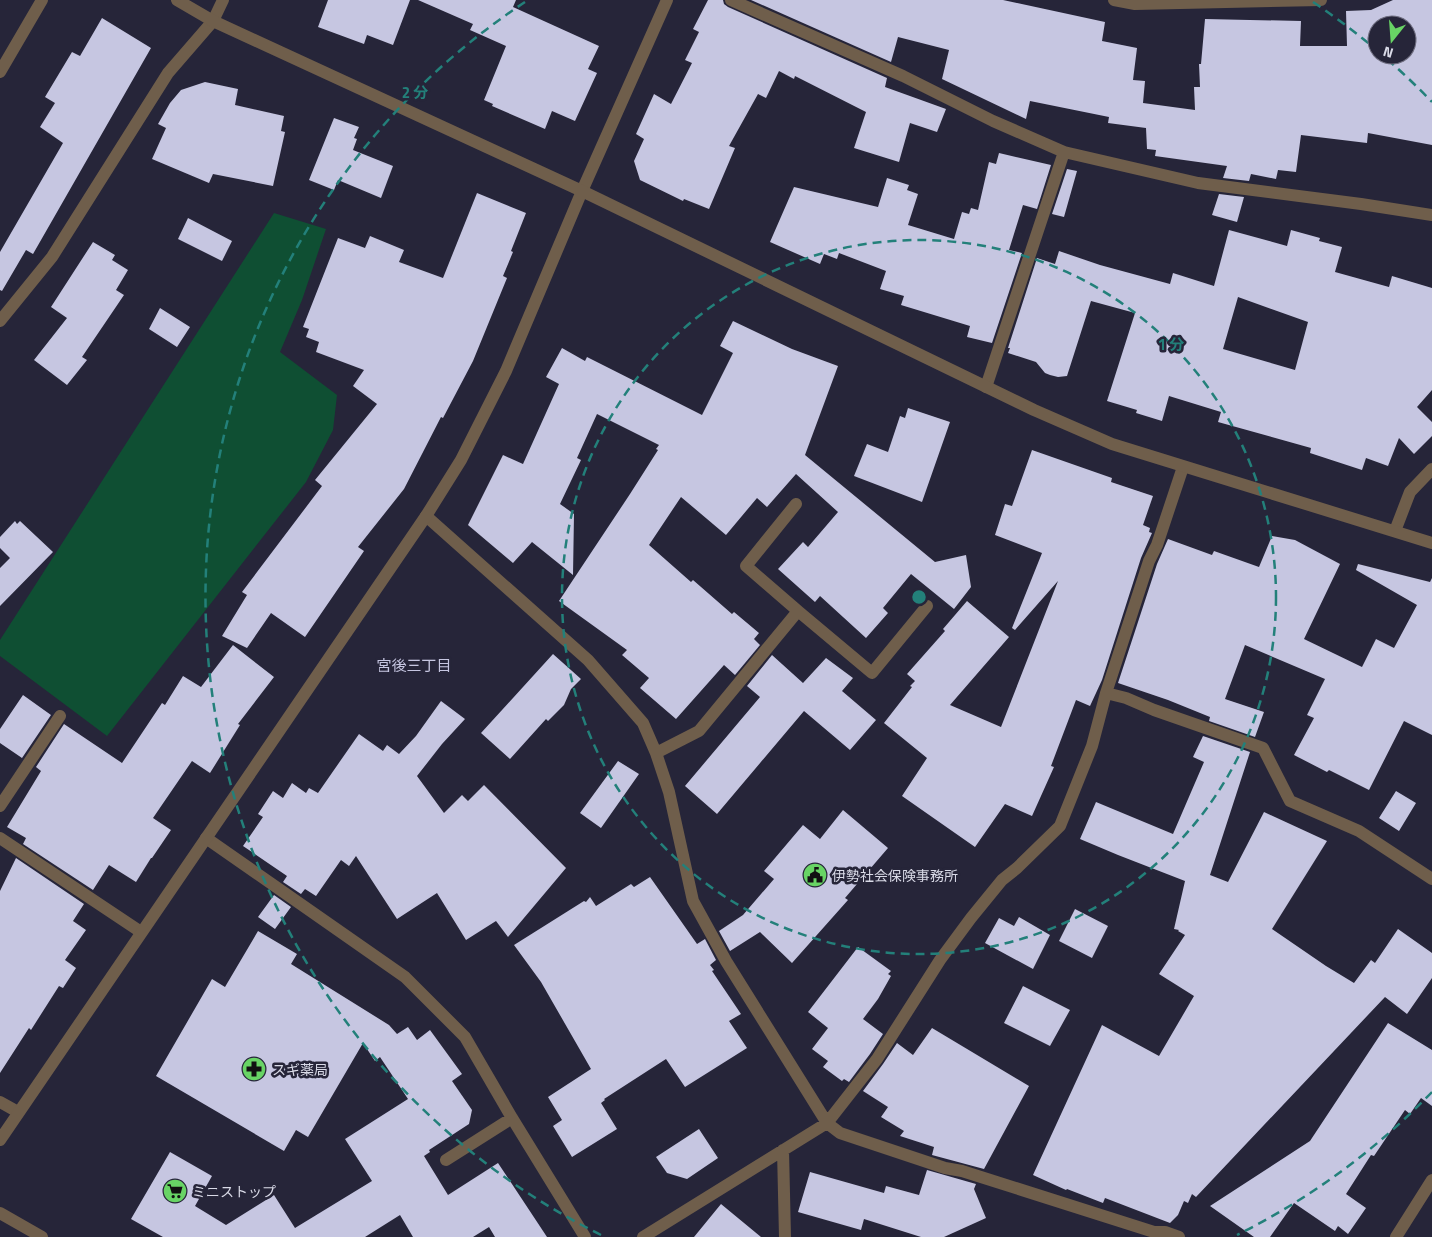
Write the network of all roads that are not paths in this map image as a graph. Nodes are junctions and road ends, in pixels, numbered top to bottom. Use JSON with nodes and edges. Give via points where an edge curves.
{"nodes":[{"id":1,"x":42,"y":0,"type":"edge"},
{"id":2,"x":176,"y":0,"type":"edge"},
{"id":3,"x":223,"y":0,"type":"edge"},
{"id":4,"x":666,"y":0,"type":"edge"},
{"id":5,"x":731,"y":0,"type":"edge"},
{"id":6,"x":1114,"y":0,"type":"edge"},
{"id":7,"x":1321,"y":0,"type":"edge"},
{"id":8,"x":213,"y":21,"type":"junction"},
{"id":9,"x":0,"y":72,"type":"edge"},
{"id":10,"x":1064,"y":152,"type":"junction"},
{"id":11,"x":582,"y":191,"type":"junction"},
{"id":12,"x":1432,"y":215,"type":"edge"},
{"id":13,"x":0,"y":320,"type":"edge"},
{"id":14,"x":986,"y":387,"type":"junction"},
{"id":15,"x":1183,"y":467,"type":"junction"},
{"id":16,"x":1432,"y":469,"type":"edge"},
{"id":17,"x":796,"y":504,"type":"dead end"},
{"id":18,"x":426,"y":516,"type":"junction"},
{"id":19,"x":1395,"y":530,"type":"junction"},
{"id":20,"x":1432,"y":543,"type":"edge"},
{"id":21,"x":927,"y":606,"type":"dead end"},
{"id":22,"x":798,"y":611,"type":"junction"},
{"id":23,"x":1106,"y":693,"type":"junction"},
{"id":24,"x":60,"y":716,"type":"dead end"},
{"id":25,"x":656,"y":752,"type":"junction"},
{"id":26,"x":0,"y":806,"type":"edge"},
{"id":27,"x":0,"y":838,"type":"edge"},
{"id":28,"x":206,"y":838,"type":"junction"},
{"id":29,"x":1432,"y":879,"type":"edge"},
{"id":30,"x":141,"y":932,"type":"junction"},
{"id":31,"x":0,"y":1102,"type":"edge"},
{"id":32,"x":18,"y":1112,"type":"junction"},
{"id":33,"x":512,"y":1118,"type":"junction"},
{"id":34,"x":827,"y":1123,"type":"junction"},
{"id":35,"x":0,"y":1140,"type":"edge"},
{"id":36,"x":783,"y":1150,"type":"junction"},
{"id":37,"x":446,"y":1160,"type":"dead end"},
{"id":38,"x":1432,"y":1180,"type":"edge"},
{"id":39,"x":0,"y":1213,"type":"edge"},
{"id":40,"x":42,"y":1237,"type":"edge"},
{"id":41,"x":585,"y":1237,"type":"edge"},
{"id":42,"x":643,"y":1237,"type":"edge"},
{"id":43,"x":784,"y":1237,"type":"edge"},
{"id":44,"x":1179,"y":1237,"type":"edge"},
{"id":45,"x":1396,"y":1237,"type":"edge"}],
"edges":[{"from":1,"to":9,"type":"street"},
{"from":2,"to":8,"type":"street"},
{"from":3,"to":8,"type":"street"},
{"from":4,"to":11,"type":"street"},
{"from":5,"to":10,"type":"street"},
{"from":6,"to":7,"type":"street","via":[[1135,4]]},
{"from":8,"to":11,"type":"street"},
{"from":8,"to":13,"type":"street","via":[[168,73],[52,257]]},
{"from":10,"to":12,"type":"street","via":[[1198,183]]},
{"from":10,"to":14,"type":"street"},
{"from":11,"to":14,"type":"street"},
{"from":11,"to":18,"type":"street","via":[[506,372],[461,460]]},
{"from":14,"to":15,"type":"street","via":[[1112,444]]},
{"from":15,"to":19,"type":"street"},
{"from":15,"to":23,"type":"street"},
{"from":16,"to":19,"type":"street","via":[[1410,492]]},
{"from":17,"to":22,"type":"street","via":[[746,566]]},
{"from":18,"to":25,"type":"street","via":[[588,660],[643,723]]},
{"from":18,"to":28,"type":"street"},
{"from":19,"to":20,"type":"street"},
{"from":21,"to":22,"type":"street","via":[[872,673]]},
{"from":22,"to":25,"type":"street","via":[[699,732]]},
{"from":23,"to":29,"type":"street","via":[[1262,748],[1290,801],[1359,831]]},
{"from":23,"to":34,"type":"street","via":[[1092,746],[1060,826],[1002,880],[971,918],[877,1059]]},
{"from":24,"to":26,"type":"street"},
{"from":25,"to":34,"type":"street","via":[[669,792],[693,901]]},
{"from":27,"to":30,"type":"street"},
{"from":28,"to":30,"type":"street"},
{"from":28,"to":33,"type":"street","via":[[405,977],[466,1036]]},
{"from":30,"to":32,"type":"street"},
{"from":31,"to":32,"type":"street"},
{"from":32,"to":35,"type":"street"},
{"from":33,"to":37,"type":"street"},
{"from":33,"to":41,"type":"street"},
{"from":34,"to":36,"type":"street"},
{"from":34,"to":44,"type":"street","via":[[840,1133],[945,1168]]},
{"from":36,"to":42,"type":"street"},
{"from":36,"to":43,"type":"street"},
{"from":38,"to":45,"type":"street"},
{"from":39,"to":40,"type":"street"}]}
